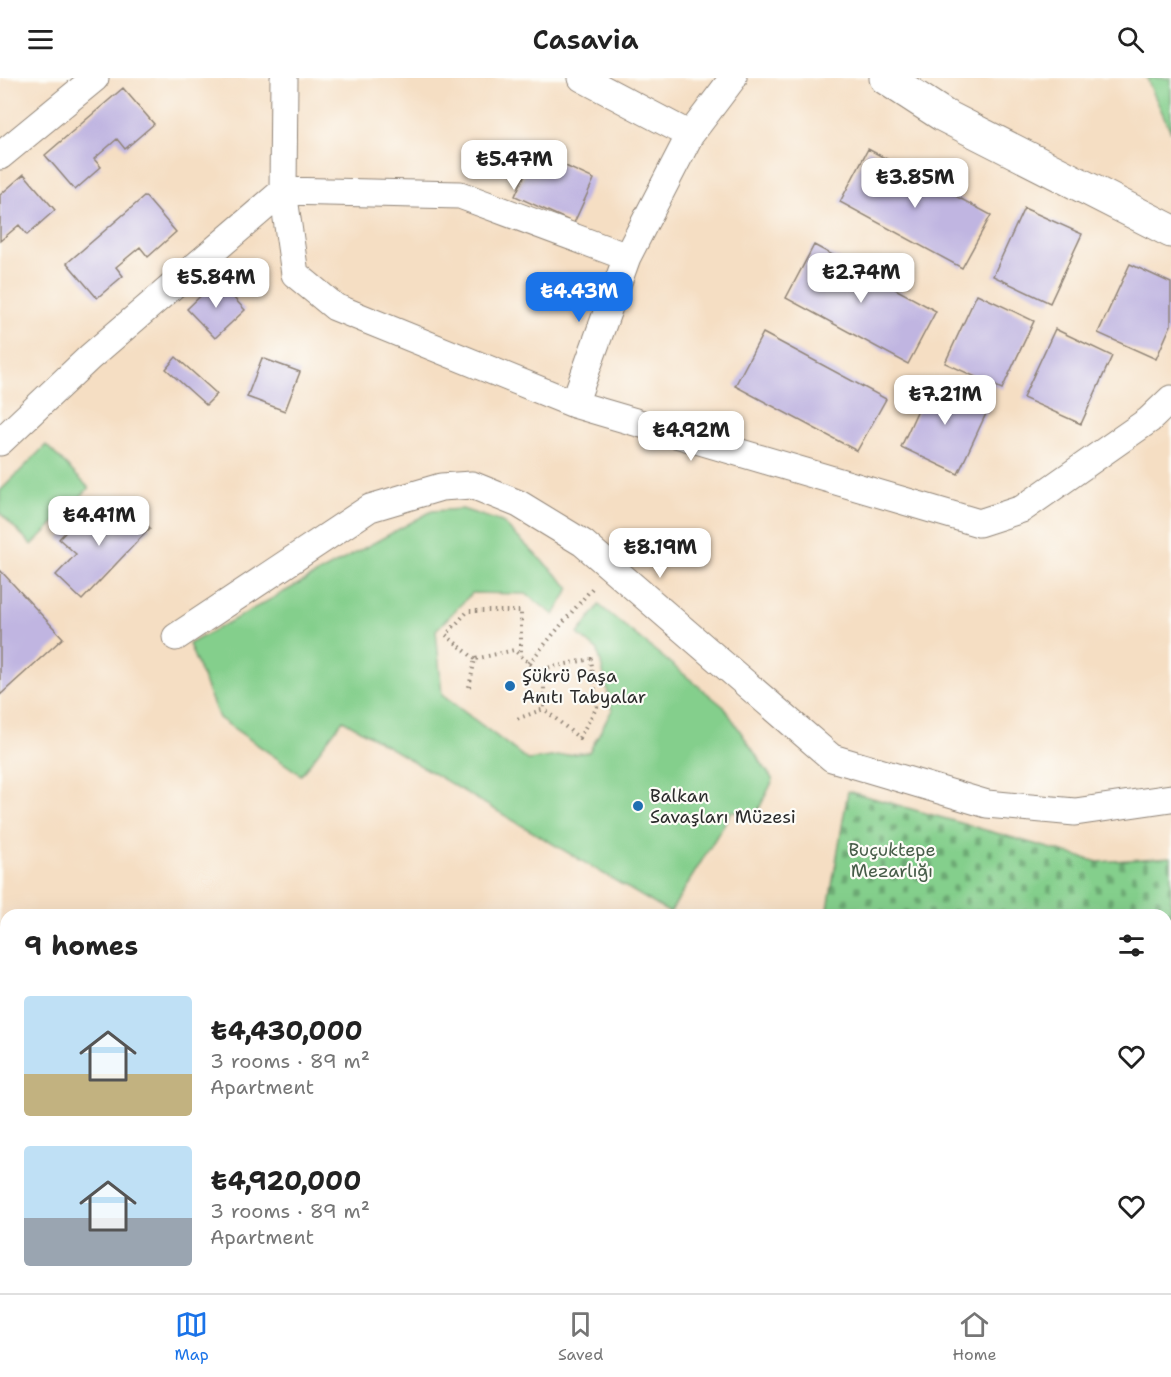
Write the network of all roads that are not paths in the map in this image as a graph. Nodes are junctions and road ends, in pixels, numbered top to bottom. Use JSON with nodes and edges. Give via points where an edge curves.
{"nodes":[{"id":1,"x":95,"y":78,"type":"edge"},
{"id":2,"x":284,"y":78,"type":"edge"},
{"id":3,"x":582,"y":78,"type":"edge"},
{"id":4,"x":733,"y":78,"type":"edge"},
{"id":5,"x":886,"y":78,"type":"edge"},
{"id":6,"x":690,"y":135,"type":"junction"},
{"id":7,"x":0,"y":156,"type":"edge"},
{"id":8,"x":283,"y":191,"type":"junction"},
{"id":9,"x":1171,"y":231,"type":"edge"},
{"id":10,"x":627,"y":257,"type":"junction"},
{"id":11,"x":1171,"y":399,"type":"edge"},
{"id":12,"x":574,"y":405,"type":"junction"},
{"id":13,"x":0,"y":442,"type":"edge"},
{"id":14,"x":176,"y":637,"type":"dead end"},
{"id":15,"x":1171,"y":798,"type":"edge"}],
"edges":[{"from":1,"to":7,"type":"street"},
{"from":2,"to":8,"type":"street"},
{"from":3,"to":6,"type":"street"},
{"from":4,"to":6,"type":"street"},
{"from":5,"to":9,"type":"main road","via":[[943,115]]},
{"from":6,"to":10,"type":"street"},
{"from":8,"to":10,"type":"street","via":[[460,195]]},
{"from":8,"to":12,"type":"street","via":[[295,274],[315,293],[335,307]]},
{"from":8,"to":13,"type":"street","via":[[90,357]]},
{"from":10,"to":12,"type":"street"},
{"from":11,"to":12,"type":"street","via":[[1149,420],[1022,509],[979,523]]},
{"from":14,"to":15,"type":"street","via":[[370,508],[441,487],[472,485],[519,504],[583,543],[832,758],[987,804],[1075,812]]}]}
